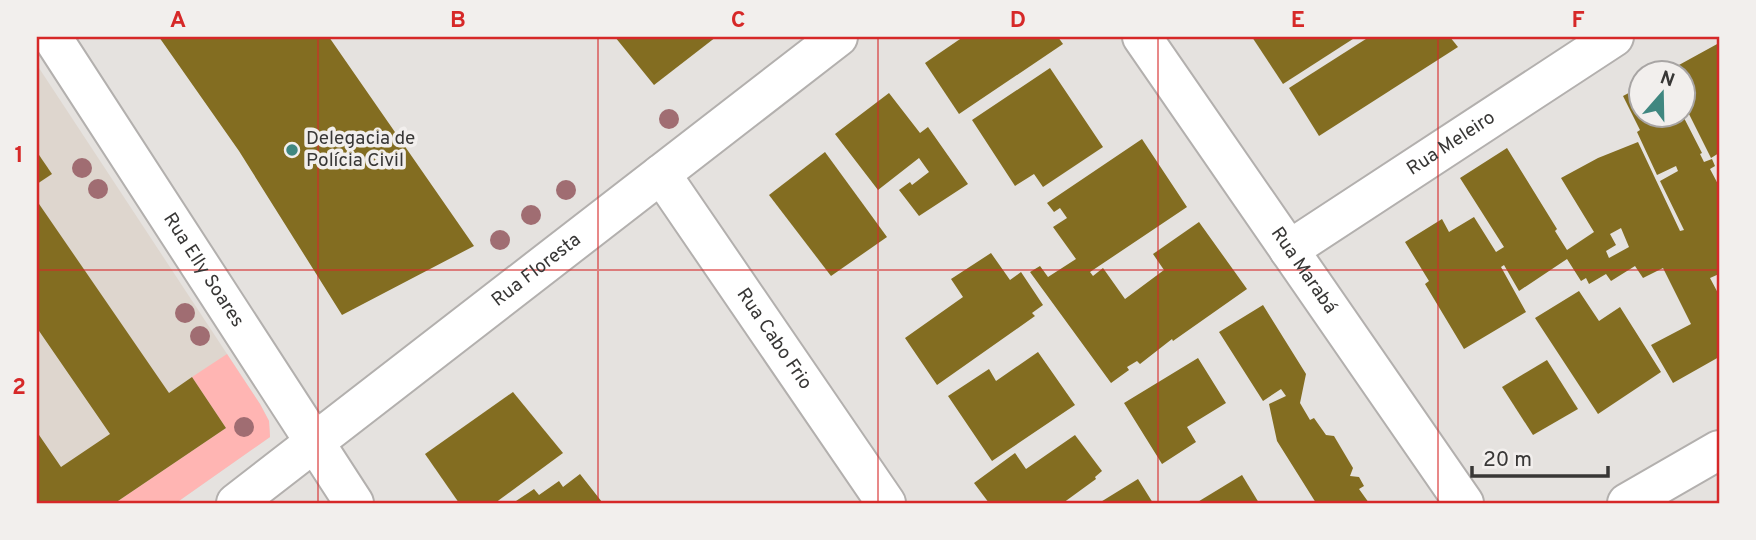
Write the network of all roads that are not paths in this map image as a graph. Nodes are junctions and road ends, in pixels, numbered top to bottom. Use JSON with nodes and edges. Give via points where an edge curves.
{"nodes":[{"id":1,"x":52,"y":37,"type":"edge"},
{"id":2,"x":838,"y":37,"type":"edge"},
{"id":3,"x":1142,"y":37,"type":"edge"},
{"id":4,"x":1614,"y":37,"type":"edge"},
{"id":5,"x":661,"y":174,"type":"junction"},
{"id":6,"x":1289,"y":250,"type":"junction"},
{"id":7,"x":315,"y":443,"type":"junction"},
{"id":8,"x":1719,"y":450,"type":"edge"},
{"id":9,"x":236,"y":503,"type":"edge"},
{"id":10,"x":354,"y":503,"type":"edge"},
{"id":11,"x":886,"y":503,"type":"edge"},
{"id":12,"x":1464,"y":503,"type":"edge"},
{"id":13,"x":1627,"y":503,"type":"edge"}],
"edges":[{"from":1,"to":7,"type":"street","name":"Rua Elly Soares"},
{"from":2,"to":5,"type":"street","name":"Rua Floresta"},
{"from":3,"to":6,"type":"street","name":"Rua Marabá"},
{"from":4,"to":6,"type":"street","name":"Rua Meleiro"},
{"from":5,"to":7,"type":"street","name":"Rua Floresta"},
{"from":5,"to":11,"type":"street","name":"Rua Cabo Frio"},
{"from":6,"to":12,"type":"street","name":"Rua Marabá"},
{"from":7,"to":9,"type":"street","name":"Rua Floresta"},
{"from":7,"to":10,"type":"street","name":"Rua Elly Soares"},
{"from":8,"to":13,"type":"street"}]}
